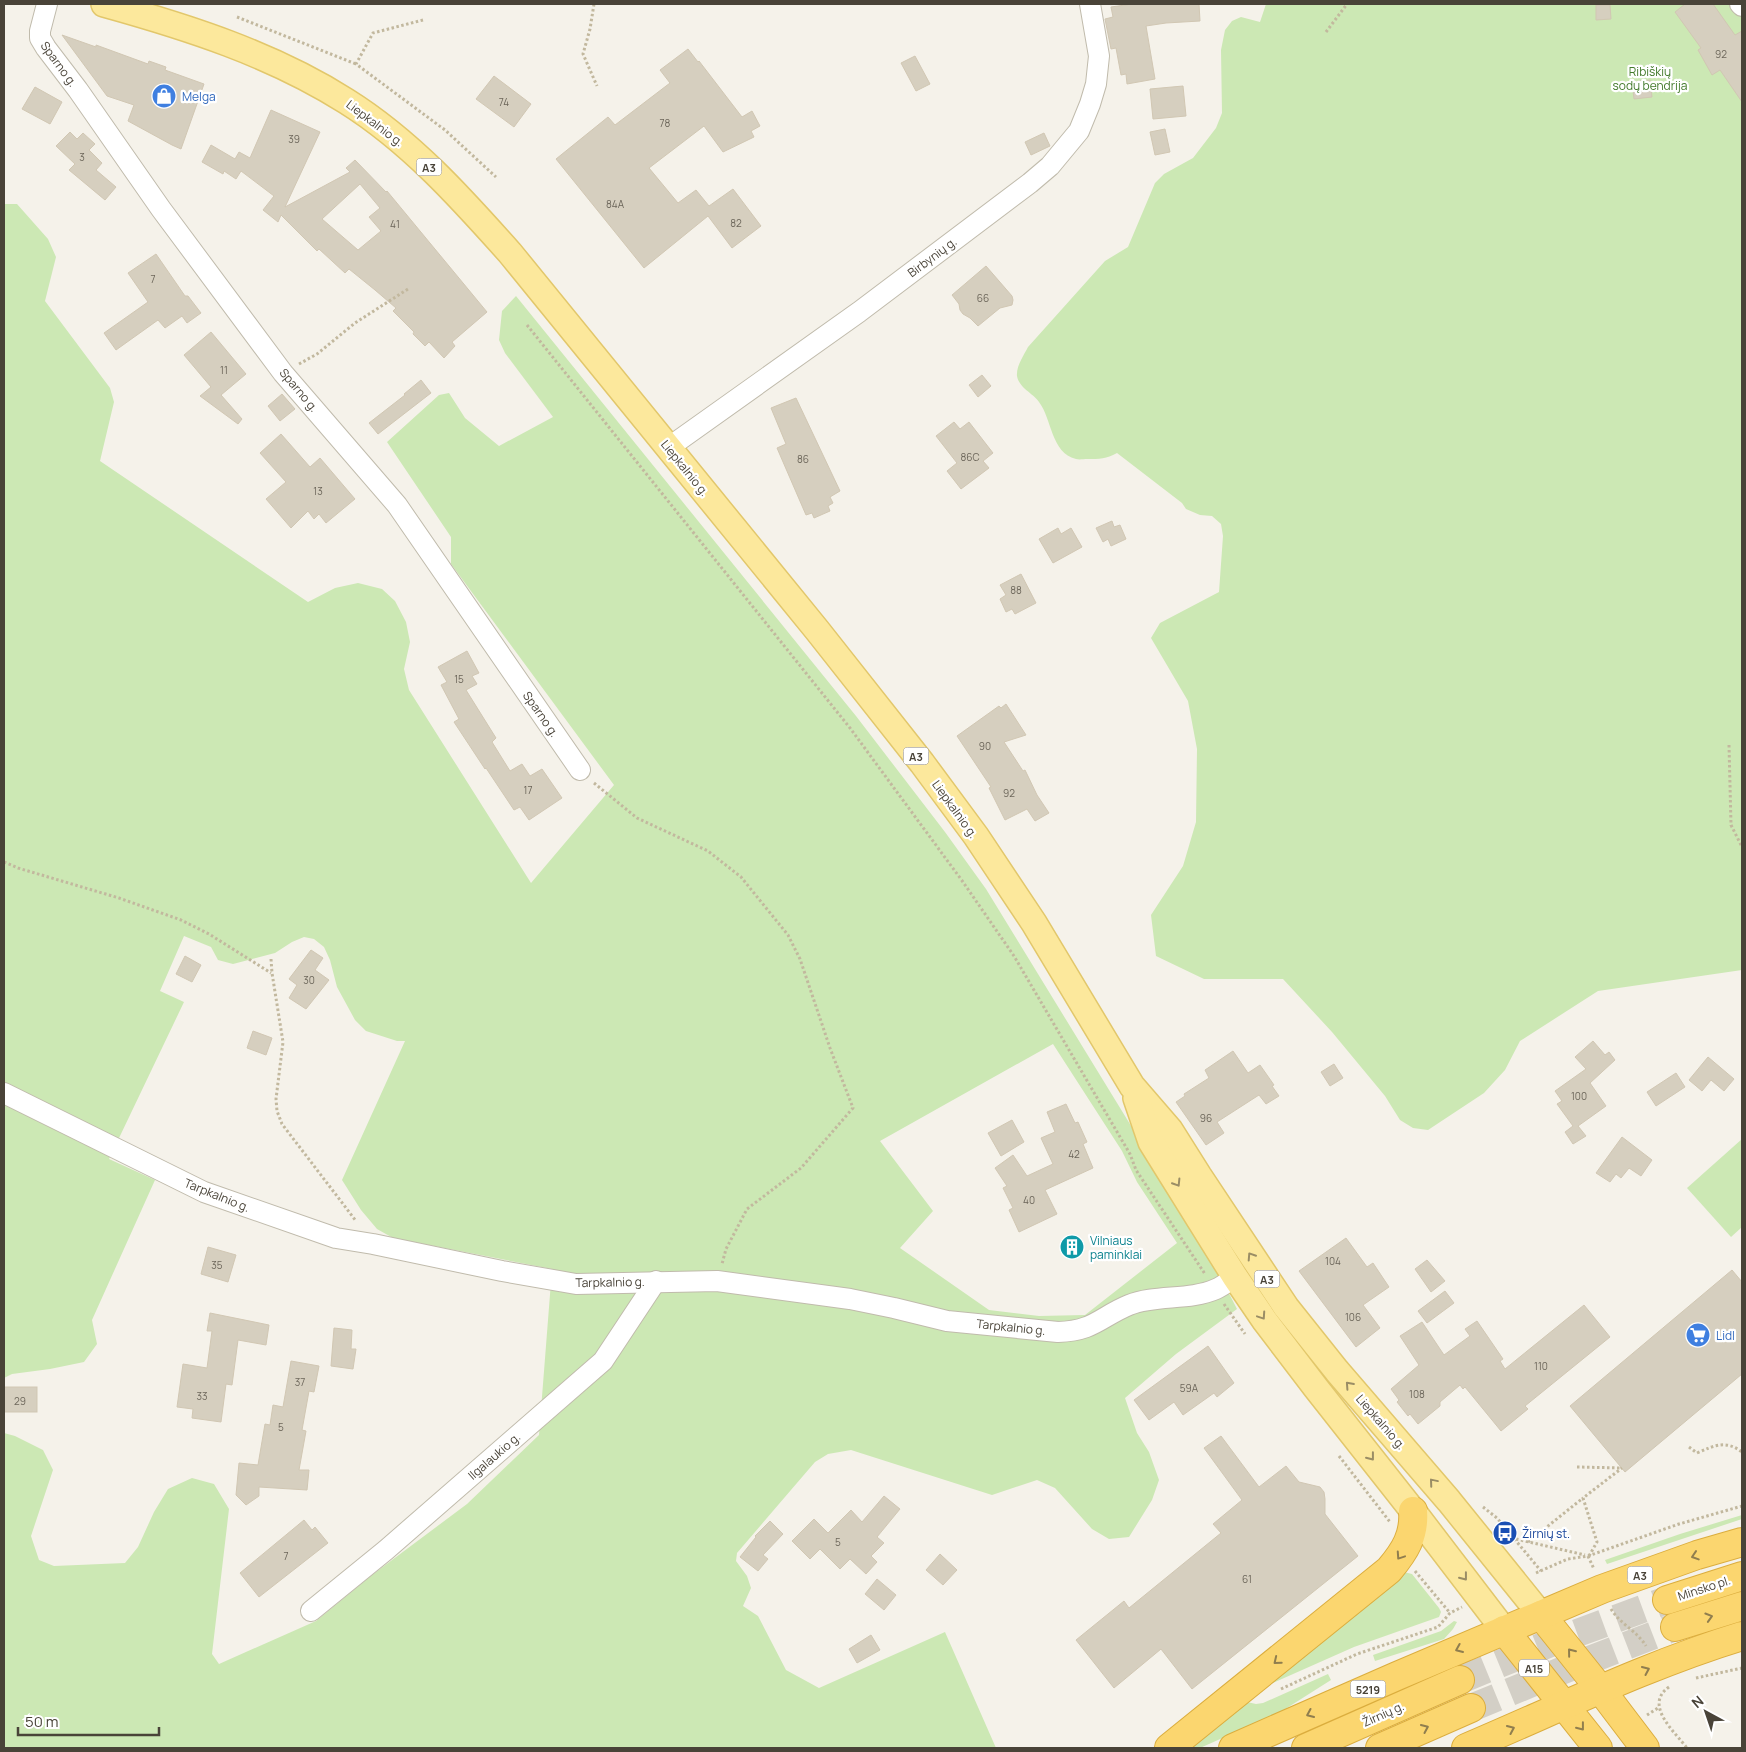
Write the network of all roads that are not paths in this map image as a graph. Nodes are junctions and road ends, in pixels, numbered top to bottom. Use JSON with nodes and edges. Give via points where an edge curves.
{"nodes":[{"id":1,"x":47,"y":4,"type":"edge"},
{"id":2,"x":104,"y":4,"type":"edge"},
{"id":3,"x":1090,"y":4,"type":"edge"},
{"id":4,"x":668,"y":448,"type":"junction"},
{"id":5,"x":580,"y":770,"type":"road end"},
{"id":6,"x":1132,"y":1086,"type":"junction"},
{"id":7,"x":4,"y":1093,"type":"edge"},
{"id":8,"x":1235,"y":1277,"type":"junction"},
{"id":9,"x":656,"y":1281,"type":"junction"},
{"id":10,"x":1413,"y":1511,"type":"junction"},
{"id":11,"x":1742,"y":1542,"type":"edge"},
{"id":12,"x":1742,"y":1576,"type":"edge"},
{"id":13,"x":1667,"y":1600,"type":"tunnel mouth"},
{"id":14,"x":1742,"y":1606,"type":"edge"},
{"id":15,"x":311,"y":1612,"type":"dead end"},
{"id":16,"x":1541,"y":1616,"type":"junction"},
{"id":17,"x":1676,"y":1627,"type":"tunnel mouth"},
{"id":18,"x":1504,"y":1630,"type":"junction"},
{"id":19,"x":1742,"y":1636,"type":"edge"},
{"id":20,"x":1460,"y":1680,"type":"tunnel mouth"},
{"id":21,"x":1601,"y":1690,"type":"junction"},
{"id":22,"x":1564,"y":1706,"type":"junction"},
{"id":23,"x":1471,"y":1708,"type":"tunnel mouth"},
{"id":24,"x":1169,"y":1748,"type":"edge"},
{"id":25,"x":1233,"y":1748,"type":"edge"},
{"id":26,"x":1306,"y":1748,"type":"edge"},
{"id":27,"x":1380,"y":1748,"type":"edge"},
{"id":28,"x":1466,"y":1748,"type":"edge"},
{"id":29,"x":1598,"y":1748,"type":"edge"},
{"id":30,"x":1645,"y":1748,"type":"edge"}],
"edges":[{"from":1,"to":5,"type":"street","name":"Sparno g.","via":[[40,31],[46,48],[283,372],[396,505]]},
{"from":2,"to":4,"type":"main road","name":"Liepkalnio g.","number":"A3","via":[[223,41],[276,63],[348,102],[389,132],[427,165],[510,253]]},
{"from":3,"to":4,"type":"street","name":"Birbynių g.","via":[[1099,56],[1096,84],[1079,131],[1050,166],[859,312]]},
{"from":4,"to":6,"type":"main road","name":"Liepkalnio g.","number":"A3","via":[[817,630],[970,829],[1034,923]]},
{"from":6,"to":8,"type":"main road","name":"Liepkalnio g.","number":"A3","one_way":true,"via":[[1151,1142]]},
{"from":16,"to":6,"type":"main road","name":"Liepkalnio g.","number":"A3","one_way":true,"via":[[1298,1322],[1170,1130]]},
{"from":7,"to":9,"type":"street","name":"Tarpkalnio g.","via":[[204,1192],[336,1238],[576,1284]]},
{"from":8,"to":9,"type":"street","name":"Tarpkalnio g.","via":[[1216,1290],[1129,1305],[1076,1332],[947,1321],[850,1299],[717,1281]]},
{"from":8,"to":10,"type":"main road","name":"Liepkalnio g.","number":"A3","one_way":true,"via":[[1290,1354]]},
{"from":9,"to":15,"type":"street","name":"Ilgalaukio g.","via":[[603,1361]]},
{"from":10,"to":18,"type":"main road","name":"Liepkalnio g.","number":"A3","one_way":true},
{"from":10,"to":24,"type":"highway","one_way":true,"via":[[1410,1539],[1389,1570]]},
{"from":11,"to":16,"type":"highway","number":"A3","one_way":true,"via":[[1602,1589]]},
{"from":12,"to":13,"type":"highway","name":"Minsko pl."},
{"from":17,"to":14,"type":"highway","one_way":true},
{"from":16,"to":18,"type":"highway","number":"A3"},
{"from":21,"to":16,"type":"highway","name":"Liepkalnio g.","one_way":true},
{"from":18,"to":22,"type":"highway","name":"Liepkalnio g.","number":"A15"},
{"from":18,"to":25,"type":"highway","number":"5219","one_way":true},
{"from":21,"to":19,"type":"highway","one_way":true,"via":[[1665,1680],[1706,1647]]},
{"from":20,"to":26,"type":"highway","name":"Žirnių g.","number":"5219"},
{"from":21,"to":22,"type":"highway"},
{"from":21,"to":30,"type":"highway","name":"Liepkalnio g."},
{"from":28,"to":22,"type":"highway","one_way":true},
{"from":22,"to":29,"type":"highway","name":"Liepkalnio g.","number":"A15","one_way":true},
{"from":27,"to":23,"type":"highway","one_way":true}]}
